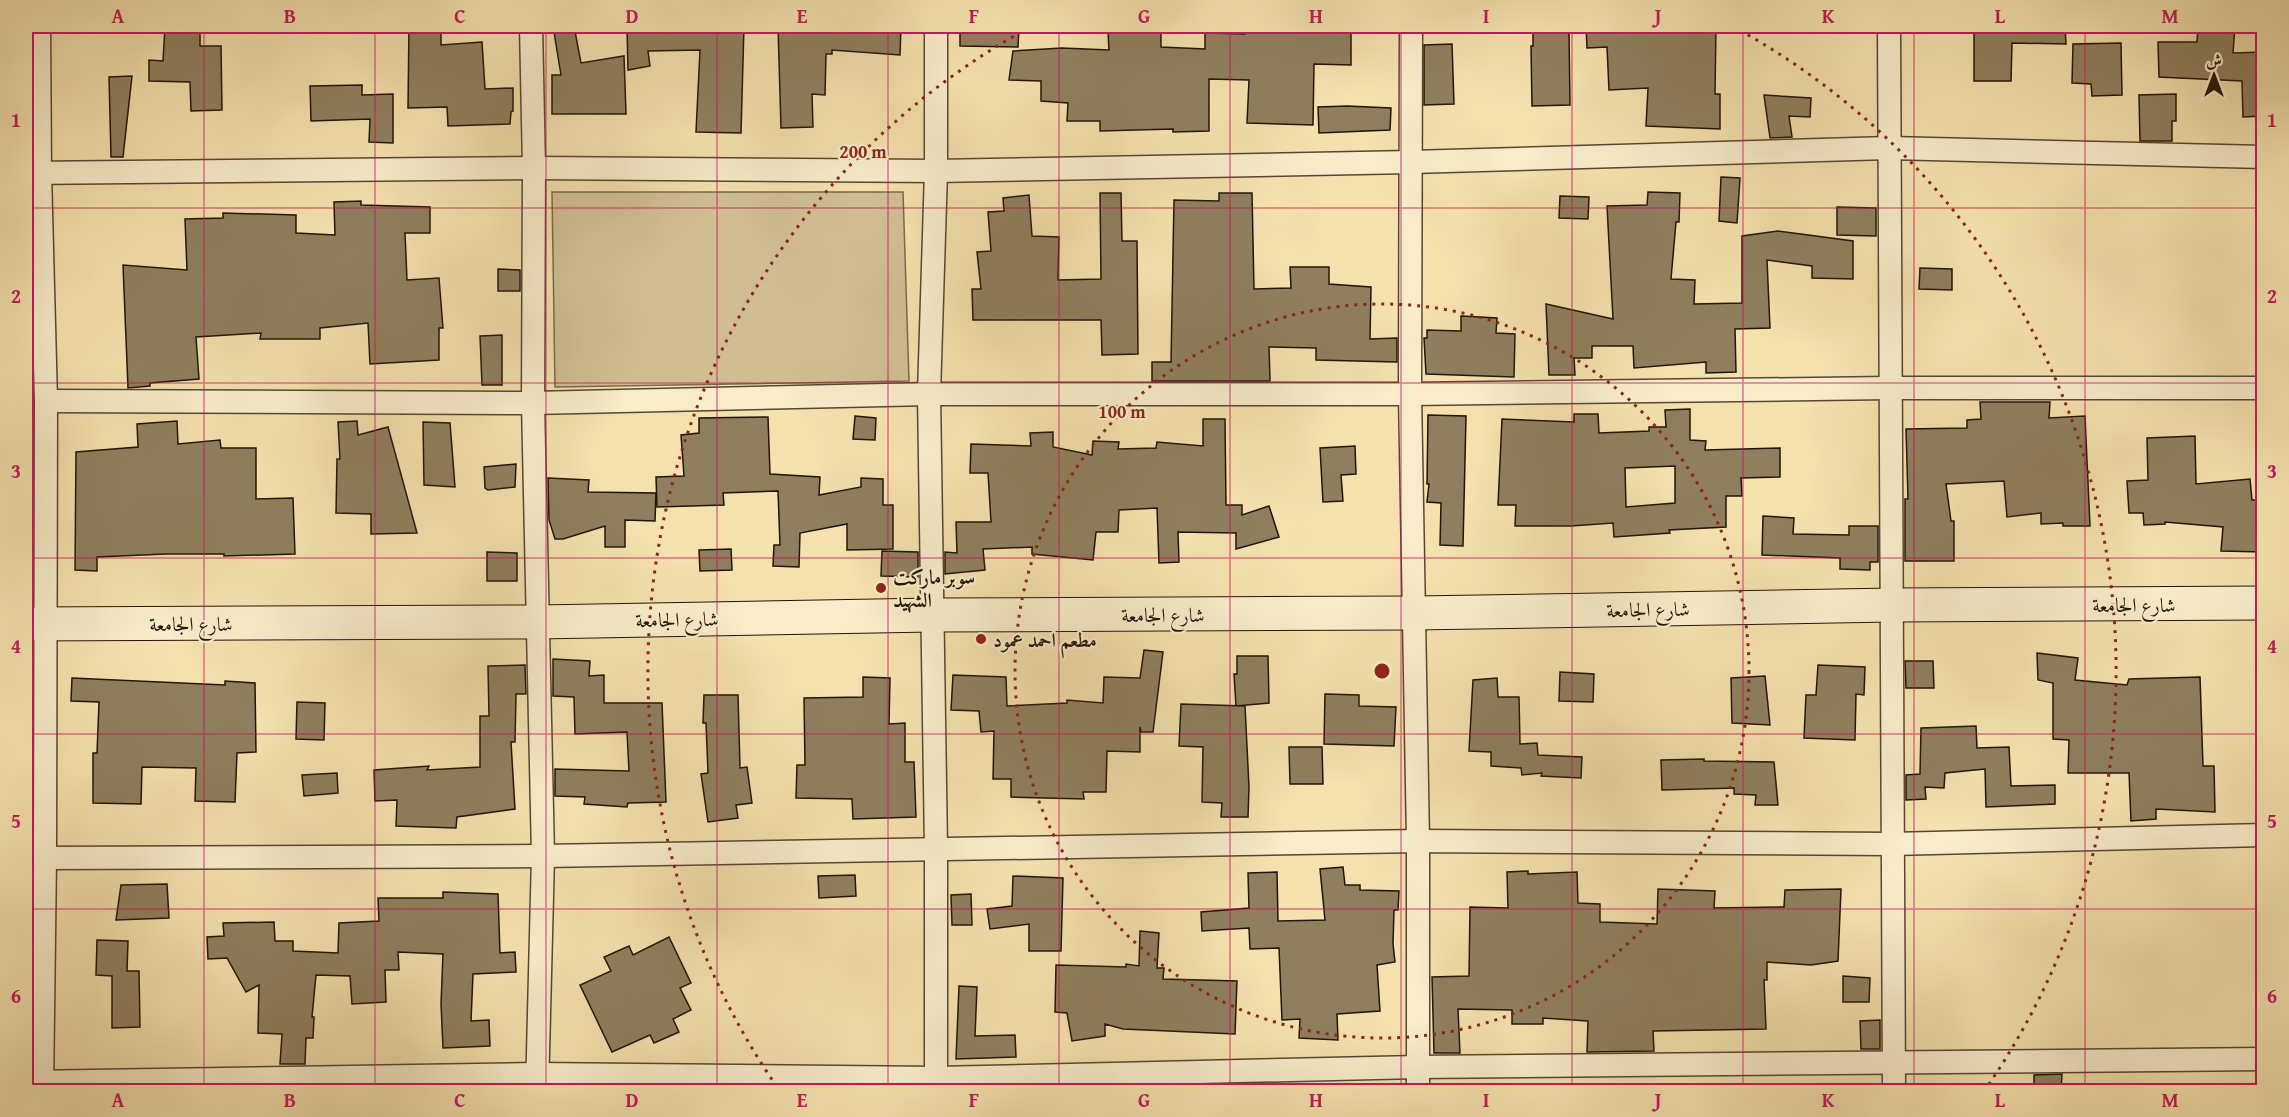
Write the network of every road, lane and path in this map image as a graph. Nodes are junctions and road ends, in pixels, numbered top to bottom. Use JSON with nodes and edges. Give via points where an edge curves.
{"nodes":[{"id":1,"x":39,"y":26,"type":"edge"},
{"id":2,"x":531,"y":26,"type":"edge"},
{"id":3,"x":936,"y":26,"type":"edge"},
{"id":4,"x":1411,"y":26,"type":"edge"},
{"id":5,"x":1889,"y":26,"type":"edge"},
{"id":6,"x":1889,"y":148,"type":"junction"},
{"id":7,"x":2264,"y":157,"type":"edge"},
{"id":8,"x":1411,"y":162,"type":"junction"},
{"id":9,"x":534,"y":168,"type":"junction"},
{"id":10,"x":936,"y":171,"type":"junction"},
{"id":11,"x":33,"y":173,"type":"edge"},
{"id":12,"x":1890,"y":388,"type":"junction"},
{"id":13,"x":2264,"y":388,"type":"edge"},
{"id":14,"x":929,"y":394,"type":"junction"},
{"id":15,"x":1410,"y":394,"type":"junction"},
{"id":16,"x":46,"y":401,"type":"junction"},
{"id":17,"x":533,"y":403,"type":"junction"},
{"id":18,"x":2264,"y":603,"type":"edge"},
{"id":19,"x":1893,"y":605,"type":"junction"},
{"id":20,"x":1415,"y":613,"type":"junction"},
{"id":21,"x":932,"y":615,"type":"junction"},
{"id":22,"x":538,"y":621,"type":"junction"},
{"id":23,"x":35,"y":624,"type":"edge"},
{"id":24,"x":2264,"y":835,"type":"edge"},
{"id":25,"x":1418,"y":841,"type":"junction"},
{"id":26,"x":1892,"y":844,"type":"junction"},
{"id":27,"x":936,"y":849,"type":"junction"},
{"id":28,"x":543,"y":856,"type":"junction"},
{"id":29,"x":45,"y":858,"type":"junction"},
{"id":30,"x":2264,"y":1059,"type":"edge"},
{"id":31,"x":1893,"y":1061,"type":"junction"},
{"id":32,"x":1418,"y":1067,"type":"junction"},
{"id":33,"x":536,"y":1083,"type":"edge"},
{"id":34,"x":936,"y":1085,"type":"edge"},
{"id":35,"x":37,"y":1086,"type":"edge"},
{"id":36,"x":1418,"y":1092,"type":"edge"},
{"id":37,"x":1894,"y":1092,"type":"edge"}],
"edges":[{"from":1,"to":11,"type":"street"},
{"from":2,"to":9,"type":"street"},
{"from":3,"to":10,"type":"street"},
{"from":4,"to":8,"type":"street"},
{"from":5,"to":6,"type":"street"},
{"from":6,"to":7,"type":"street"},
{"from":6,"to":8,"type":"street"},
{"from":6,"to":12,"type":"street"},
{"from":8,"to":10,"type":"street"},
{"from":8,"to":15,"type":"street"},
{"from":9,"to":10,"type":"street"},
{"from":9,"to":11,"type":"street"},
{"from":9,"to":17,"type":"street"},
{"from":10,"to":14,"type":"street"},
{"from":11,"to":16,"type":"street"},
{"from":12,"to":13,"type":"street"},
{"from":12,"to":15,"type":"street"},
{"from":12,"to":19,"type":"street"},
{"from":14,"to":15,"type":"street"},
{"from":14,"to":17,"type":"street"},
{"from":14,"to":21,"type":"street"},
{"from":15,"to":20,"type":"street"},
{"from":16,"to":17,"type":"street"},
{"from":16,"to":23,"type":"street"},
{"from":17,"to":22,"type":"street"},
{"from":18,"to":19,"type":"street","name":"شارع الجامعة"},
{"from":19,"to":20,"type":"street","name":"شارع الجامعة"},
{"from":19,"to":26,"type":"street"},
{"from":20,"to":21,"type":"street","name":"شارع الجامعة"},
{"from":20,"to":25,"type":"street"},
{"from":21,"to":22,"type":"street","name":"شارع الجامعة"},
{"from":21,"to":27,"type":"street"},
{"from":22,"to":23,"type":"street","name":"شارع الجامعة"},
{"from":22,"to":28,"type":"street"},
{"from":23,"to":29,"type":"street"},
{"from":24,"to":26,"type":"street"},
{"from":25,"to":26,"type":"street"},
{"from":25,"to":27,"type":"street"},
{"from":25,"to":32,"type":"street"},
{"from":26,"to":31,"type":"street"},
{"from":27,"to":28,"type":"street"},
{"from":27,"to":34,"type":"street"},
{"from":28,"to":29,"type":"street"},
{"from":28,"to":33,"type":"street"},
{"from":29,"to":35,"type":"street"},
{"from":30,"to":31,"type":"street"},
{"from":31,"to":32,"type":"street"},
{"from":31,"to":37,"type":"street"},
{"from":32,"to":34,"type":"street"},
{"from":32,"to":36,"type":"street"},
{"from":33,"to":34,"type":"street"},
{"from":33,"to":35,"type":"street"}]}
